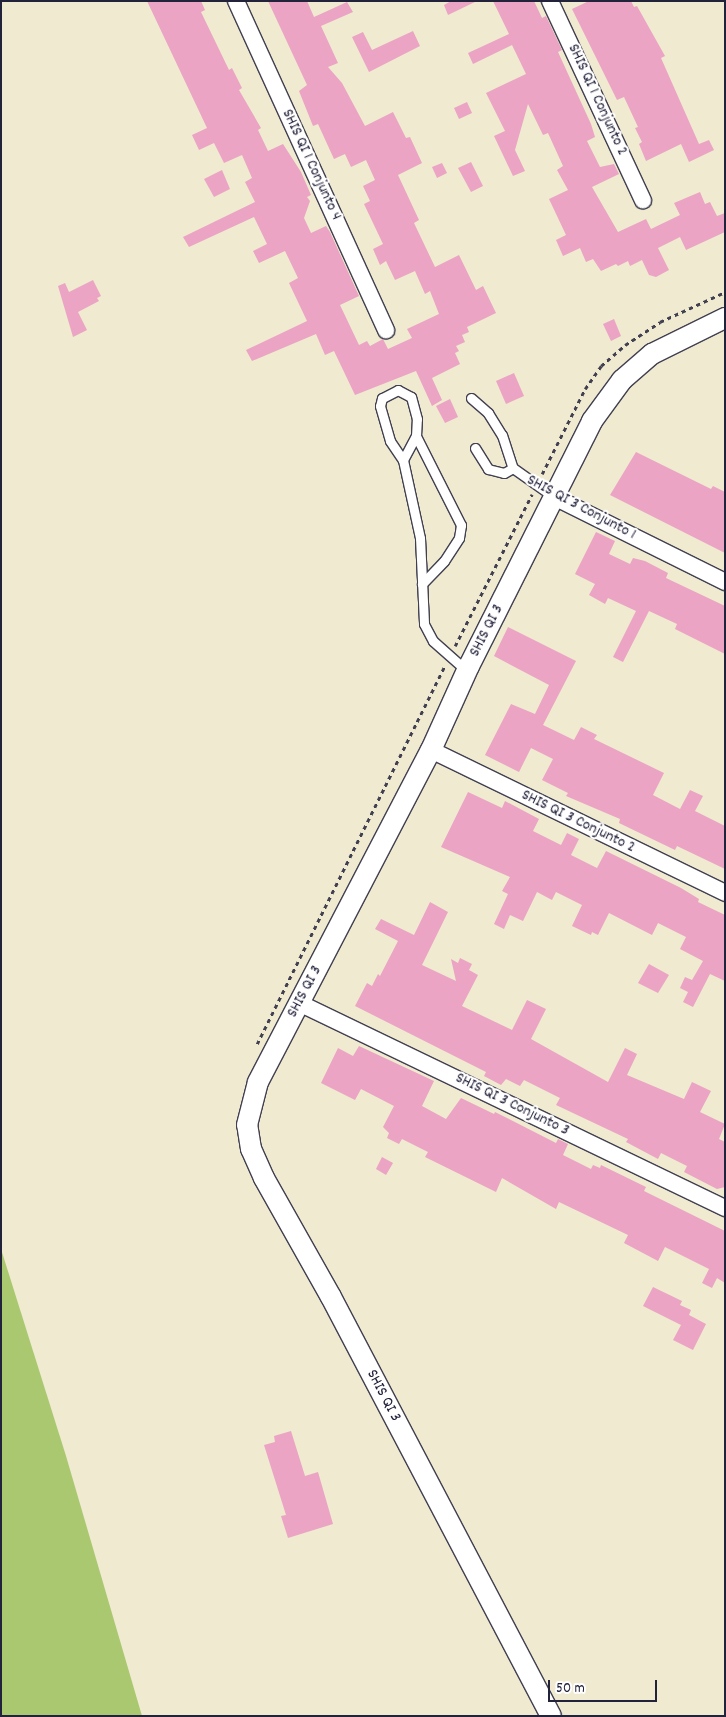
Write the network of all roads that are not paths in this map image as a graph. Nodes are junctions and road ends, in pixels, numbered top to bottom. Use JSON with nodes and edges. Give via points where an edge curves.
{"nodes":[{"id":1,"x":236,"y":1,"type":"edge"},
{"id":2,"x":550,"y":1,"type":"edge"},
{"id":3,"x":644,"y":200,"type":"dead end"},
{"id":4,"x":725,"y":318,"type":"edge"},
{"id":5,"x":386,"y":330,"type":"dead end"},
{"id":6,"x":472,"y":398,"type":"dead end"},
{"id":7,"x":416,"y":436,"type":"junction"},
{"id":8,"x":475,"y":448,"type":"dead end"},
{"id":9,"x":403,"y":460,"type":"junction"},
{"id":10,"x":513,"y":468,"type":"junction"},
{"id":11,"x":554,"y":497,"type":"junction"},
{"id":12,"x":725,"y":582,"type":"edge"},
{"id":13,"x":422,"y":584,"type":"junction"},
{"id":14,"x":467,"y":671,"type":"junction"},
{"id":15,"x":431,"y":750,"type":"junction"},
{"id":16,"x":725,"y":894,"type":"edge"},
{"id":17,"x":299,"y":1003,"type":"junction"},
{"id":18,"x":725,"y":1208,"type":"edge"},
{"id":19,"x":551,"y":1716,"type":"edge"}],
"edges":[{"from":1,"to":5,"type":"street","name":"SHIS QI 1 Conjunto 4"},
{"from":2,"to":3,"type":"street","name":"SHIS QI 1 Conjunto 2"},
{"from":4,"to":11,"type":"street","name":"SHIS QI 3","via":[[652,354],[622,380],[592,422]]},
{"from":6,"to":10,"type":"lane","name":"SHIS QI 3 Conjunto 1","via":[[488,413],[502,435]]},
{"from":7,"to":9,"type":"lane"},
{"from":7,"to":9,"type":"lane","via":[[417,419],[411,397],[398,390],[388,393],[380,406],[390,441]]},
{"from":7,"to":13,"type":"lane","via":[[461,525],[459,538],[444,561]]},
{"from":8,"to":10,"type":"lane","via":[[488,469],[504,473]]},
{"from":9,"to":13,"type":"lane","via":[[420,538]]},
{"from":10,"to":11,"type":"lane","name":"SHIS QI 3 Conjunto 1"},
{"from":11,"to":12,"type":"street","name":"SHIS QI 3 Conjunto 1"},
{"from":11,"to":14,"type":"street","name":"SHIS QI 3"},
{"from":13,"to":14,"type":"lane","via":[[424,624],[432,640]]},
{"from":14,"to":15,"type":"street","name":"SHIS QI 3"},
{"from":15,"to":16,"type":"street","name":"SHIS QI 3 Conjunto 2"},
{"from":15,"to":17,"type":"street","name":"SHIS QI 3"},
{"from":17,"to":18,"type":"street","name":"SHIS QI 3 Conjunto 3"},
{"from":17,"to":19,"type":"street","name":"SHIS QI 3","via":[[251,1101],[247,1125],[251,1149]]}]}
